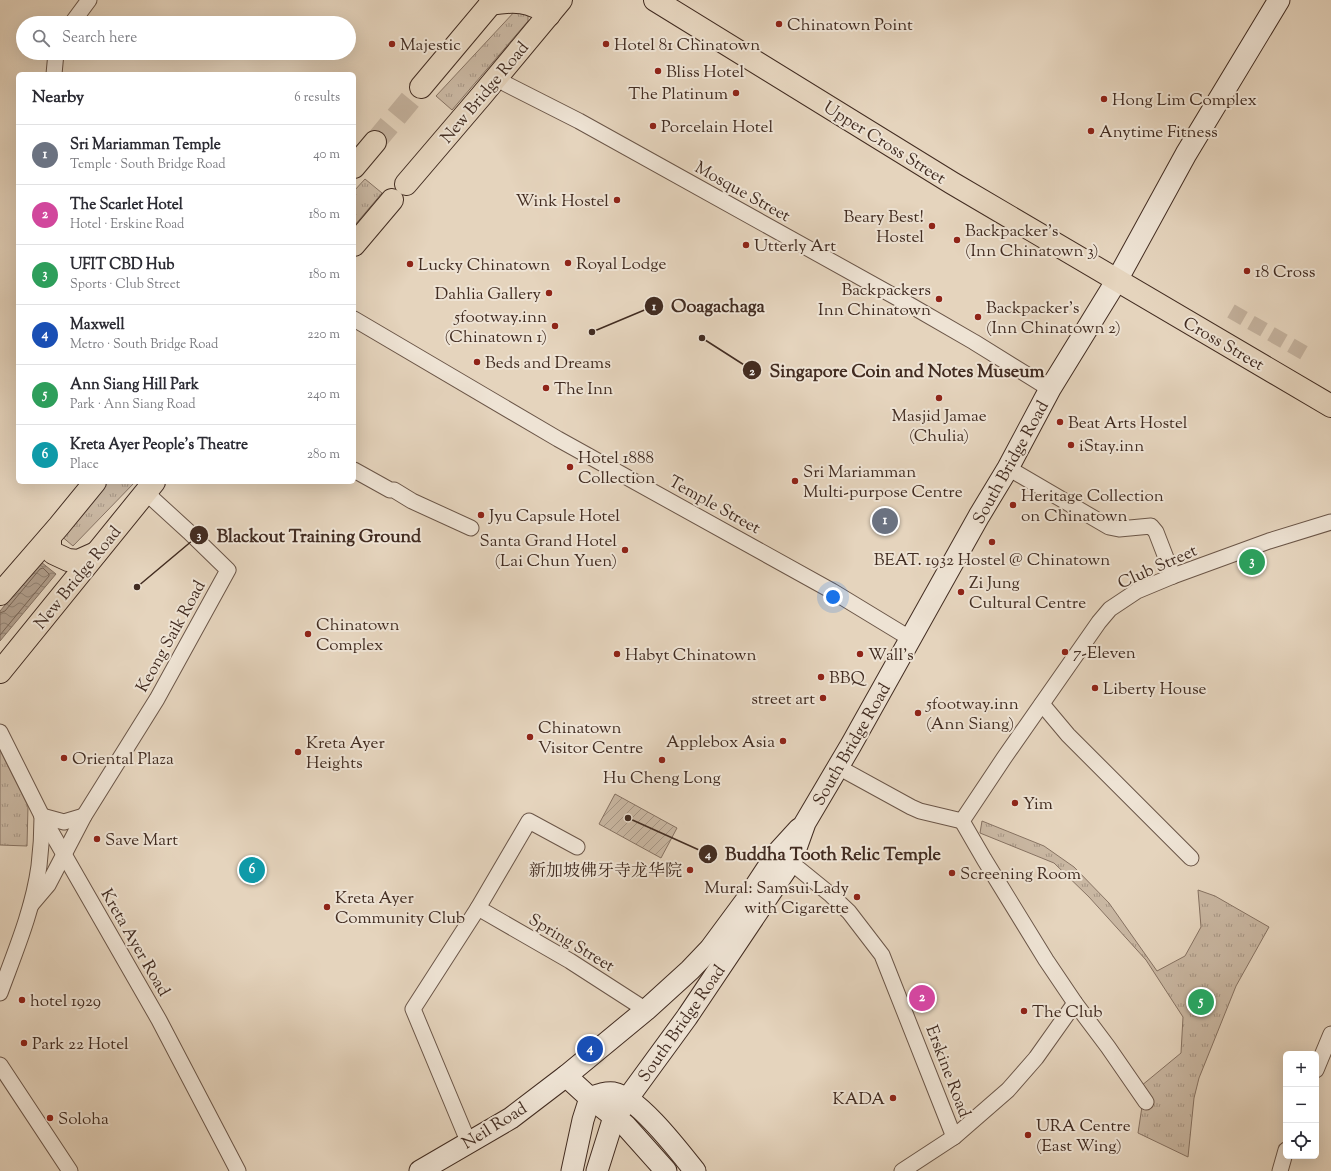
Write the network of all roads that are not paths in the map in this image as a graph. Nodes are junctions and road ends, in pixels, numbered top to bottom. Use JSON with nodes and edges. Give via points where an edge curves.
{"nodes":[{"id":1,"x":89,"y":0,"type":"edge"},
{"id":2,"x":655,"y":0,"type":"edge"},
{"id":3,"x":1279,"y":0,"type":"edge"},
{"id":4,"x":492,"y":2,"type":"edge"},
{"id":5,"x":555,"y":8,"type":"edge"},
{"id":6,"x":77,"y":16,"type":"edge"},
{"id":7,"x":55,"y":60,"type":"edge"},
{"id":8,"x":54,"y":72,"type":"edge"},
{"id":9,"x":498,"y":76,"type":"junction"},
{"id":10,"x":421,"y":87,"type":"tunnel mouth"},
{"id":11,"x":375,"y":142,"type":"tunnel mouth"},
{"id":12,"x":356,"y":166,"type":"edge"},
{"id":13,"x":406,"y":184,"type":"dead end"},
{"id":14,"x":392,"y":200,"type":"dead end"},
{"id":15,"x":356,"y":243,"type":"edge"},
{"id":16,"x":1117,"y":280,"type":"junction"},
{"id":17,"x":356,"y":320,"type":"edge"},
{"id":18,"x":1050,"y":389,"type":"junction"},
{"id":19,"x":1331,"y":406,"type":"edge"},
{"id":20,"x":356,"y":463,"type":"edge"},
{"id":21,"x":1008,"y":468,"type":"junction"},
{"id":22,"x":356,"y":471,"type":"edge"},
{"id":23,"x":93,"y":484,"type":"edge"},
{"id":24,"x":150,"y":487,"type":"edge"},
{"id":25,"x":394,"y":490,"type":"junction"},
{"id":26,"x":1331,"y":522,"type":"edge"},
{"id":27,"x":470,"y":528,"type":"dead end"},
{"id":28,"x":50,"y":537,"type":"junction"},
{"id":29,"x":96,"y":552,"type":"junction"},
{"id":30,"x":1173,"y":576,"type":"junction"},
{"id":31,"x":0,"y":594,"type":"edge"},
{"id":32,"x":911,"y":639,"type":"junction"},
{"id":33,"x":0,"y":672,"type":"edge"},
{"id":34,"x":1042,"y":704,"type":"junction"},
{"id":35,"x":0,"y":732,"type":"edge"},
{"id":36,"x":838,"y":767,"type":"junction"},
{"id":37,"x":42,"y":816,"type":"junction"},
{"id":38,"x":84,"y":816,"type":"junction"},
{"id":39,"x":962,"y":820,"type":"junction"},
{"id":40,"x":577,"y":847,"type":"dead end"},
{"id":41,"x":64,"y":855,"type":"junction"},
{"id":42,"x":784,"y":857,"type":"junction"},
{"id":43,"x":1191,"y":858,"type":"dead end"},
{"id":44,"x":31,"y":905,"type":"junction"},
{"id":45,"x":478,"y":908,"type":"junction"},
{"id":46,"x":0,"y":993,"type":"edge"},
{"id":47,"x":1074,"y":1003,"type":"junction"},
{"id":48,"x":646,"y":1010,"type":"junction"},
{"id":49,"x":1331,"y":1034,"type":"edge"},
{"id":50,"x":1319,"y":1063,"type":"edge"},
{"id":51,"x":0,"y":1065,"type":"edge"},
{"id":52,"x":566,"y":1076,"type":"junction"},
{"id":53,"x":590,"y":1098,"type":"junction"},
{"id":54,"x":630,"y":1100,"type":"junction"},
{"id":55,"x":1146,"y":1102,"type":"dead end"},
{"id":56,"x":614,"y":1117,"type":"junction"},
{"id":57,"x":954,"y":1137,"type":"junction"},
{"id":58,"x":468,"y":1142,"type":"junction"},
{"id":59,"x":1283,"y":1159,"type":"edge"},
{"id":60,"x":70,"y":1171,"type":"edge"},
{"id":61,"x":238,"y":1171,"type":"edge"},
{"id":62,"x":420,"y":1171,"type":"edge"},
{"id":63,"x":572,"y":1171,"type":"edge"},
{"id":64,"x":597,"y":1171,"type":"edge"},
{"id":65,"x":666,"y":1171,"type":"edge"},
{"id":66,"x":695,"y":1171,"type":"edge"},
{"id":67,"x":902,"y":1171,"type":"edge"},
{"id":68,"x":1280,"y":1171,"type":"edge"}],
"edges":[{"from":1,"to":6,"type":"street"},
{"from":2,"to":16,"type":"main road","name":"Upper Cross Street","via":[[901,152]]},
{"from":3,"to":16,"type":"main road","name":"South Bridge Road","via":[[1186,154]]},
{"from":4,"to":5,"type":"main road","via":[[513,0],[527,2],[540,8]]},
{"from":4,"to":10,"type":"main road"},
{"from":5,"to":9,"type":"main road","name":"New Bridge Road"},
{"from":7,"to":8,"type":"street"},
{"from":9,"to":13,"type":"main road","name":"New Bridge Road"},
{"from":9,"to":18,"type":"street","name":"Mosque Street","via":[[506,84],[579,121],[910,305]]},
{"from":11,"to":12,"type":"main road"},
{"from":14,"to":15,"type":"main road"},
{"from":16,"to":18,"type":"main road","name":"South Bridge Road"},
{"from":16,"to":19,"type":"main road","name":"Cross Street"},
{"from":17,"to":32,"type":"street","name":"Temple Street","via":[[558,439],[832,591]]},
{"from":18,"to":21,"type":"main road","name":"South Bridge Road"},
{"from":20,"to":25,"type":"street","via":[[393,486]]},
{"from":21,"to":30,"type":"street","via":[[1109,527],[1119,529],[1151,526],[1156,532]]},
{"from":21,"to":32,"type":"main road","name":"South Bridge Road"},
{"from":22,"to":25,"type":"street"},
{"from":23,"to":28,"type":"main road"},
{"from":24,"to":29,"type":"main road","name":"New Bridge Road"},
{"from":24,"to":38,"type":"street","name":"Keong Saik Road","via":[[154,500],[228,570],[157,699]]},
{"from":25,"to":27,"type":"street"},
{"from":26,"to":30,"type":"street","name":"Club Street","via":[[1269,541]]},
{"from":28,"to":29,"type":"main road","via":[[53,553],[68,560],[78,561]]},
{"from":28,"to":31,"type":"main road"},
{"from":29,"to":33,"type":"main road","name":"New Bridge Road"},
{"from":30,"to":34,"type":"street","name":"Club Street","via":[[1137,591],[1110,609]]},
{"from":32,"to":36,"type":"main road","name":"South Bridge Road"},
{"from":34,"to":39,"type":"street","name":"Club Street"},
{"from":34,"to":43,"type":"street","via":[[1068,735]]},
{"from":35,"to":37,"type":"street","name":"Kreta Ayer Road"},
{"from":36,"to":39,"type":"street","via":[[920,811]]},
{"from":36,"to":42,"type":"main road","name":"South Bridge Road"},
{"from":37,"to":38,"type":"street","via":[[64,822]]},
{"from":37,"to":41,"type":"street","name":"Kreta Ayer Road"},
{"from":37,"to":44,"type":"street","name":"Keong Saik Road","via":[[42,844]]},
{"from":38,"to":41,"type":"street","name":"Keong Saik Road"},
{"from":39,"to":47,"type":"street"},
{"from":40,"to":45,"type":"street","via":[[529,821]]},
{"from":41,"to":44,"type":"street","name":"Keong Saik Road","via":[[48,885]]},
{"from":41,"to":61,"type":"street","name":"Kreta Ayer Road","via":[[159,1020]]},
{"from":42,"to":48,"type":"main road","name":"South Bridge Road","via":[[747,899],[710,949]]},
{"from":42,"to":54,"type":"main road","name":"South Bridge Road","via":[[679,1029],[633,1091]]},
{"from":42,"to":57,"type":"street","name":"Erskine Road","via":[[849,912],[882,955]]},
{"from":44,"to":46,"type":"street","name":"Keong Saik Road"},
{"from":45,"to":48,"type":"street","name":"Spring Street"},
{"from":45,"to":58,"type":"street","via":[[413,1009]]},
{"from":47,"to":55,"type":"street"},
{"from":47,"to":57,"type":"street","via":[[1036,1058],[1008,1090]]},
{"from":48,"to":52,"type":"main road","name":"South Bridge Road"},
{"from":49,"to":50,"type":"street"},
{"from":51,"to":60,"type":"street"},
{"from":52,"to":53,"type":"main road"},
{"from":52,"to":58,"type":"main road","name":"Neil Road","via":[[511,1118]]},
{"from":53,"to":54,"type":"main road","via":[[602,1093],[615,1093]]},
{"from":53,"to":56,"type":"main road"},
{"from":53,"to":63,"type":"main road"},
{"from":54,"to":56,"type":"main road","name":"South Bridge Road"},
{"from":54,"to":66,"type":"main road","via":[[672,1142]]},
{"from":56,"to":64,"type":"main road"},
{"from":56,"to":65,"type":"main road","via":[[625,1125]]},
{"from":57,"to":67,"type":"street"},
{"from":58,"to":62,"type":"main road","name":"Neil Road"},
{"from":59,"to":68,"type":"street"}]}
